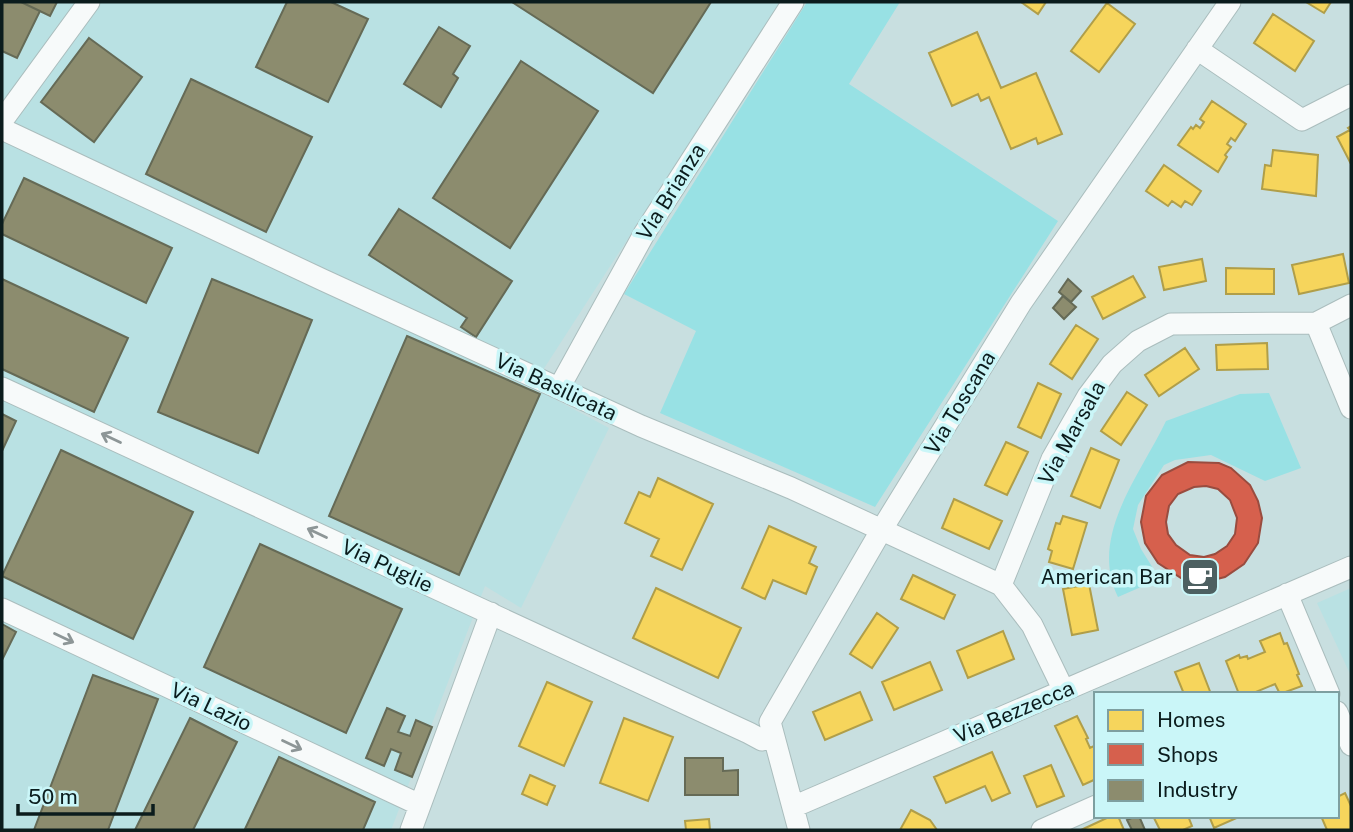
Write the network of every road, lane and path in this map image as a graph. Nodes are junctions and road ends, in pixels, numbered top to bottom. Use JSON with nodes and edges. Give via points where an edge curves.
{"nodes":[{"id":1,"x":89,"y":2,"type":"edge"},
{"id":2,"x":793,"y":2,"type":"edge"},
{"id":3,"x":1230,"y":2,"type":"edge"},
{"id":4,"x":1197,"y":49,"type":"junction"},
{"id":5,"x":1351,"y":95,"type":"edge"},
{"id":6,"x":2,"y":121,"type":"edge"},
{"id":7,"x":2,"y":129,"type":"edge"},
{"id":8,"x":1351,"y":304,"type":"edge"},
{"id":9,"x":1316,"y":323,"type":"junction"},
{"id":10,"x":2,"y":388,"type":"edge"},
{"id":11,"x":559,"y":388,"type":"junction"},
{"id":12,"x":1351,"y":408,"type":"edge"},
{"id":13,"x":883,"y":529,"type":"junction"},
{"id":14,"x":1351,"y":567,"type":"edge"},
{"id":15,"x":1001,"y":585,"type":"junction"},
{"id":16,"x":1287,"y":594,"type":"junction"},
{"id":17,"x":2,"y":609,"type":"edge"},
{"id":18,"x":491,"y":613,"type":"junction"},
{"id":19,"x":1064,"y":691,"type":"junction"},
{"id":20,"x":1328,"y":692,"type":"edge"},
{"id":21,"x":1339,"y":717,"type":"edge"},
{"id":22,"x":773,"y":738,"type":"junction"},
{"id":23,"x":1351,"y":745,"type":"edge"},
{"id":24,"x":420,"y":805,"type":"junction"},
{"id":25,"x":793,"y":807,"type":"junction"},
{"id":26,"x":1094,"y":807,"type":"edge"},
{"id":27,"x":411,"y":830,"type":"edge"},
{"id":28,"x":799,"y":830,"type":"edge"},
{"id":29,"x":1042,"y":830,"type":"edge"}],
"edges":[{"from":1,"to":6,"type":"street"},
{"from":2,"to":11,"type":"street","name":"Via Brianza","via":[[644,234]]},
{"from":3,"to":4,"type":"street","name":"Via Toscana"},
{"from":4,"to":5,"type":"street","via":[[1302,120]]},
{"from":4,"to":13,"type":"street","name":"Via Toscana","via":[[1021,303]]},
{"from":7,"to":11,"type":"street","name":"Via Basilicata"},
{"from":8,"to":9,"type":"street","name":"Via Marsala"},
{"from":9,"to":12,"type":"street"},
{"from":9,"to":15,"type":"street","name":"Via Marsala","via":[[1171,324],[1138,341],[1112,364],[1052,459]]},
{"from":18,"to":10,"type":"street","name":"Via Puglie","one_way":true},
{"from":11,"to":13,"type":"street","name":"Via Basilicata"},
{"from":13,"to":15,"type":"street","name":"Via Basilicata"},
{"from":13,"to":22,"type":"street","name":"Via Toscana","via":[[770,722]]},
{"from":14,"to":16,"type":"street","name":"Via Bezzecca"},
{"from":15,"to":19,"type":"street","name":"Via Basilicata","via":[[1032,625]]},
{"from":16,"to":19,"type":"street","name":"Via Bezzecca"},
{"from":16,"to":20,"type":"street"},
{"from":17,"to":24,"type":"street","name":"Via Lazio","one_way":true},
{"from":18,"to":22,"type":"street","name":"Via Puglie","via":[[762,740]]},
{"from":18,"to":24,"type":"street"},
{"from":19,"to":25,"type":"street","name":"Via Bezzecca"},
{"from":21,"to":23,"type":"street"},
{"from":22,"to":25,"type":"street","name":"Via Toscana"},
{"from":24,"to":27,"type":"street"},
{"from":25,"to":28,"type":"street","name":"Via Toscana"},
{"from":26,"to":29,"type":"street"}]}
